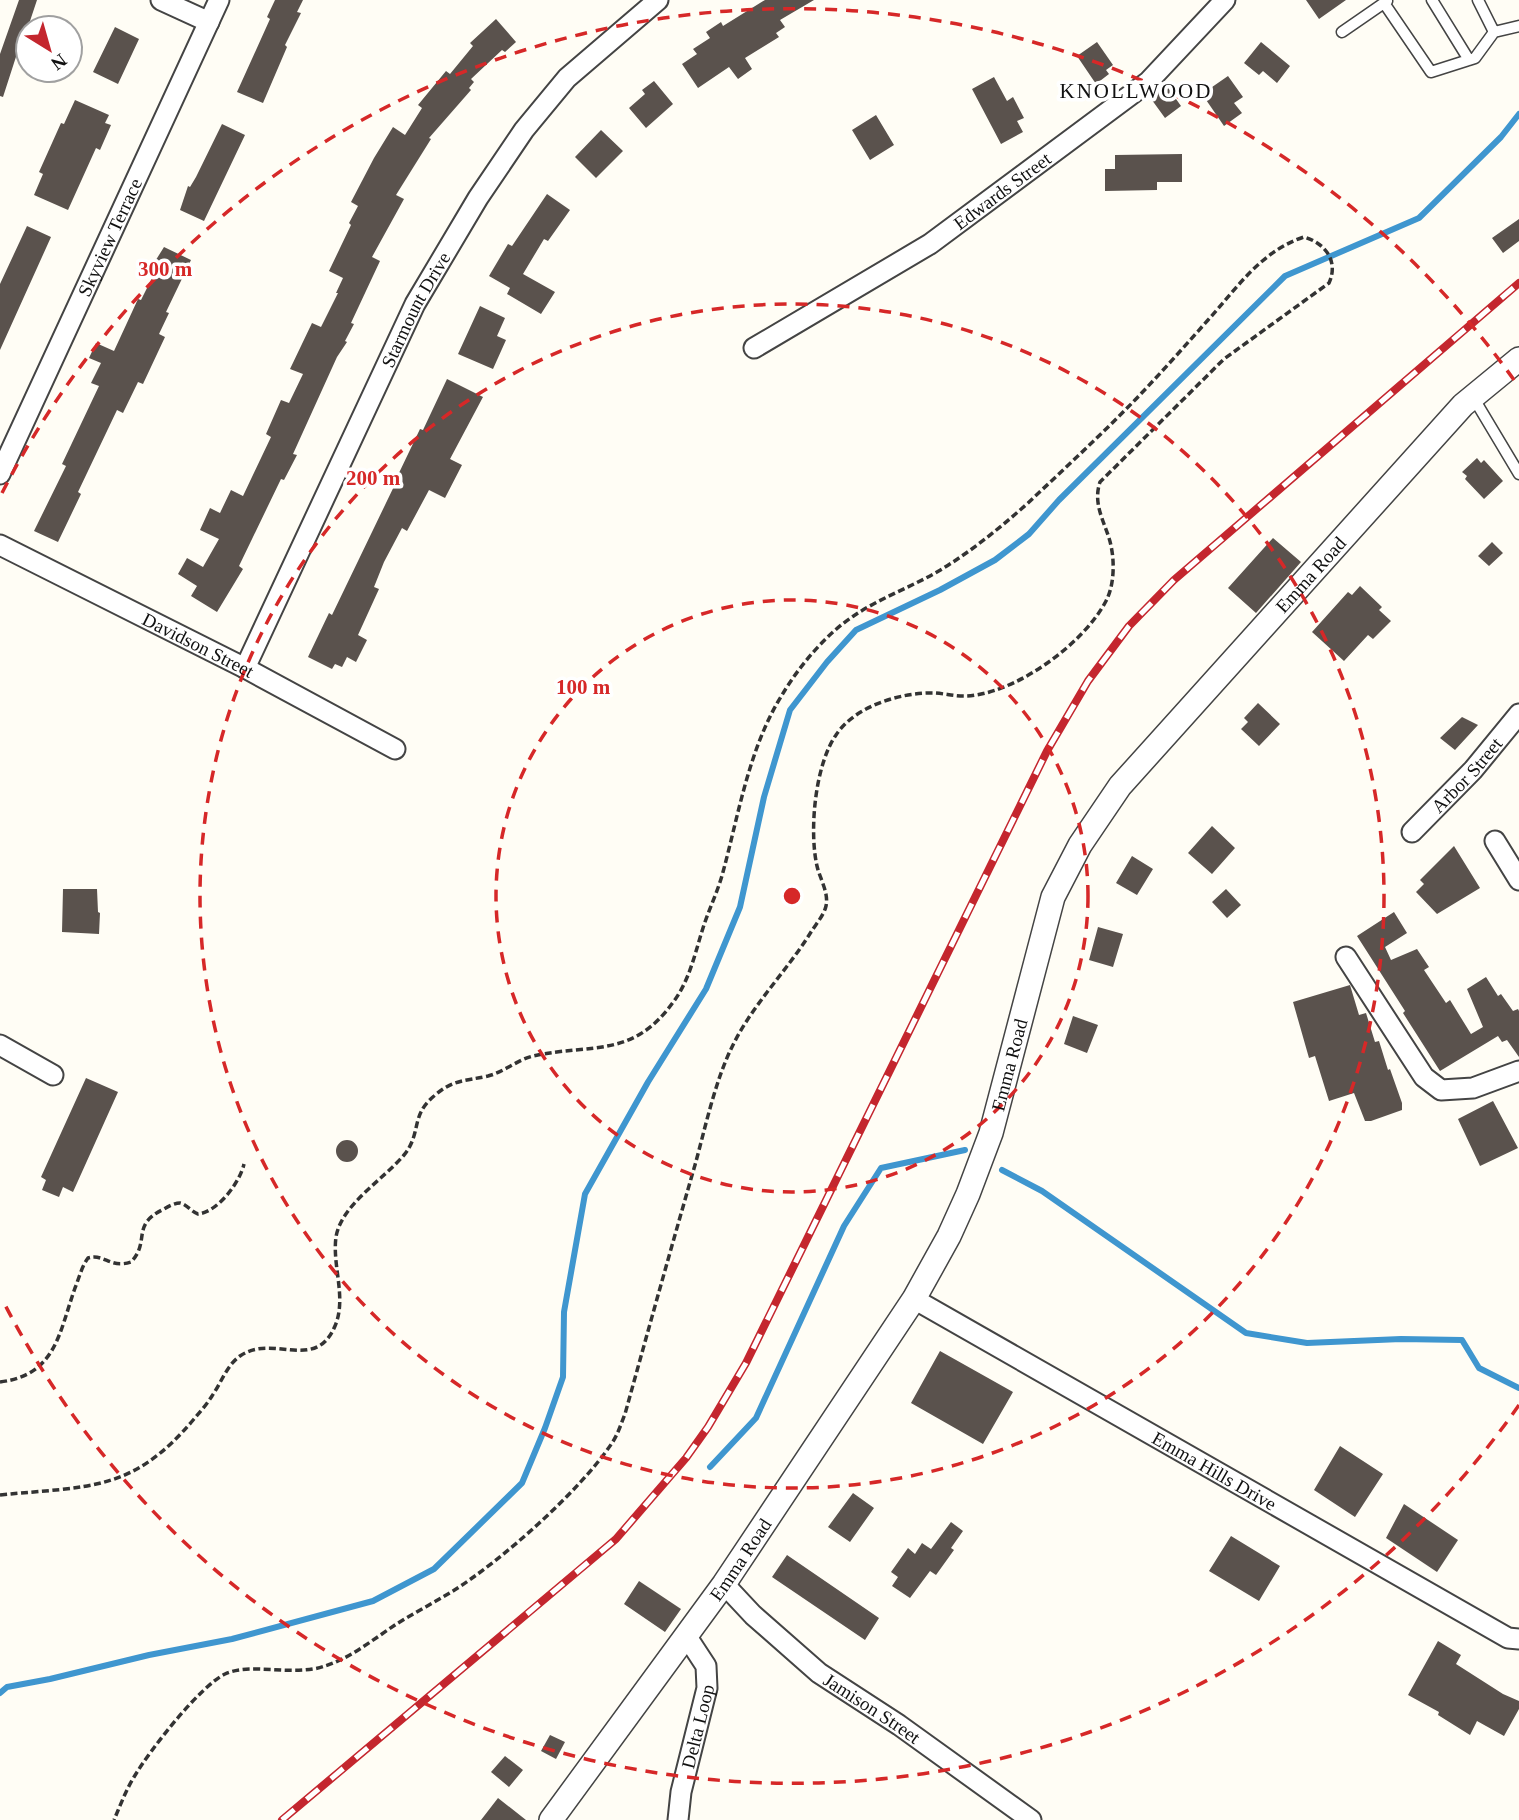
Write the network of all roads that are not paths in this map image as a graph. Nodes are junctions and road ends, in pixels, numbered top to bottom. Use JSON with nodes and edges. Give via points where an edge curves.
{"nodes":[{"id":1,"x":161,"y":0,"type":"edge"},
{"id":2,"x":219,"y":0,"type":"edge"},
{"id":3,"x":657,"y":0,"type":"edge"},
{"id":4,"x":1225,"y":0,"type":"edge"},
{"id":5,"x":1432,"y":0,"type":"edge"},
{"id":6,"x":1478,"y":0,"type":"edge"},
{"id":7,"x":1386,"y":1,"type":"edge"},
{"id":8,"x":209,"y":22,"type":"junction"},
{"id":9,"x":1519,"y":26,"type":"edge"},
{"id":10,"x":1342,"y":32,"type":"dead end"},
{"id":11,"x":1494,"y":32,"type":"junction"},
{"id":12,"x":1469,"y":60,"type":"junction"},
{"id":13,"x":754,"y":348,"type":"dead end"},
{"id":14,"x":1519,"y":359,"type":"edge"},
{"id":15,"x":1473,"y":397,"type":"junction"},
{"id":16,"x":0,"y":474,"type":"edge"},
{"id":17,"x":1519,"y":474,"type":"edge"},
{"id":18,"x":0,"y":545,"type":"edge"},
{"id":19,"x":245,"y":668,"type":"junction"},
{"id":20,"x":1519,"y":714,"type":"edge"},
{"id":21,"x":395,"y":749,"type":"dead end"},
{"id":22,"x":1412,"y":832,"type":"dead end"},
{"id":23,"x":1495,"y":841,"type":"dead end"},
{"id":24,"x":1519,"y":880,"type":"edge"},
{"id":25,"x":1346,"y":957,"type":"dead end"},
{"id":26,"x":0,"y":1045,"type":"edge"},
{"id":27,"x":1519,"y":1071,"type":"edge"},
{"id":28,"x":53,"y":1075,"type":"dead end"},
{"id":29,"x":914,"y":1299,"type":"junction"},
{"id":30,"x":724,"y":1584,"type":"junction"},
{"id":31,"x":687,"y":1637,"type":"junction"},
{"id":32,"x":1519,"y":1639,"type":"edge"},
{"id":33,"x":551,"y":1820,"type":"edge"},
{"id":34,"x":678,"y":1820,"type":"edge"},
{"id":35,"x":1031,"y":1820,"type":"edge"}],
"edges":[{"from":1,"to":8,"type":"street"},
{"from":2,"to":8,"type":"street","name":"Skyview Terrace"},
{"from":3,"to":19,"type":"street","name":"Starmount Drive","via":[[567,78],[524,130],[478,198],[415,303]]},
{"from":4,"to":13,"type":"street","name":"Edwards Street","via":[[1148,82],[930,244]]},
{"from":5,"to":12,"type":"lane"},
{"from":6,"to":11,"type":"lane"},
{"from":7,"to":10,"type":"lane"},
{"from":7,"to":12,"type":"lane","via":[[1431,72]]},
{"from":8,"to":16,"type":"street","name":"Skyview Terrace"},
{"from":9,"to":11,"type":"lane"},
{"from":11,"to":12,"type":"lane"},
{"from":14,"to":15,"type":"street","name":"Emma Road"},
{"from":15,"to":17,"type":"lane"},
{"from":15,"to":29,"type":"street","name":"Emma Road","via":[[1120,786],[1080,845],[1053,898],[991,1133],[949,1236]]},
{"from":18,"to":19,"type":"street","name":"Davidson Street"},
{"from":19,"to":21,"type":"street","name":"Davidson Street"},
{"from":20,"to":22,"type":"street","name":"Arbor Street","via":[[1473,770]]},
{"from":23,"to":24,"type":"street"},
{"from":25,"to":27,"type":"street","via":[[1424,1077],[1441,1090],[1473,1088]]},
{"from":26,"to":28,"type":"street"},
{"from":29,"to":30,"type":"street","name":"Emma Road"},
{"from":29,"to":32,"type":"street","name":"Emma Hills Drive","via":[[1508,1638]]},
{"from":30,"to":31,"type":"street","name":"Emma Road"},
{"from":30,"to":35,"type":"street","name":"Jamison Street","via":[[819,1673]]},
{"from":31,"to":33,"type":"street","name":"Emma Road"},
{"from":31,"to":34,"type":"street","name":"Delta Loop","via":[[706,1666],[707,1688]]}]}
